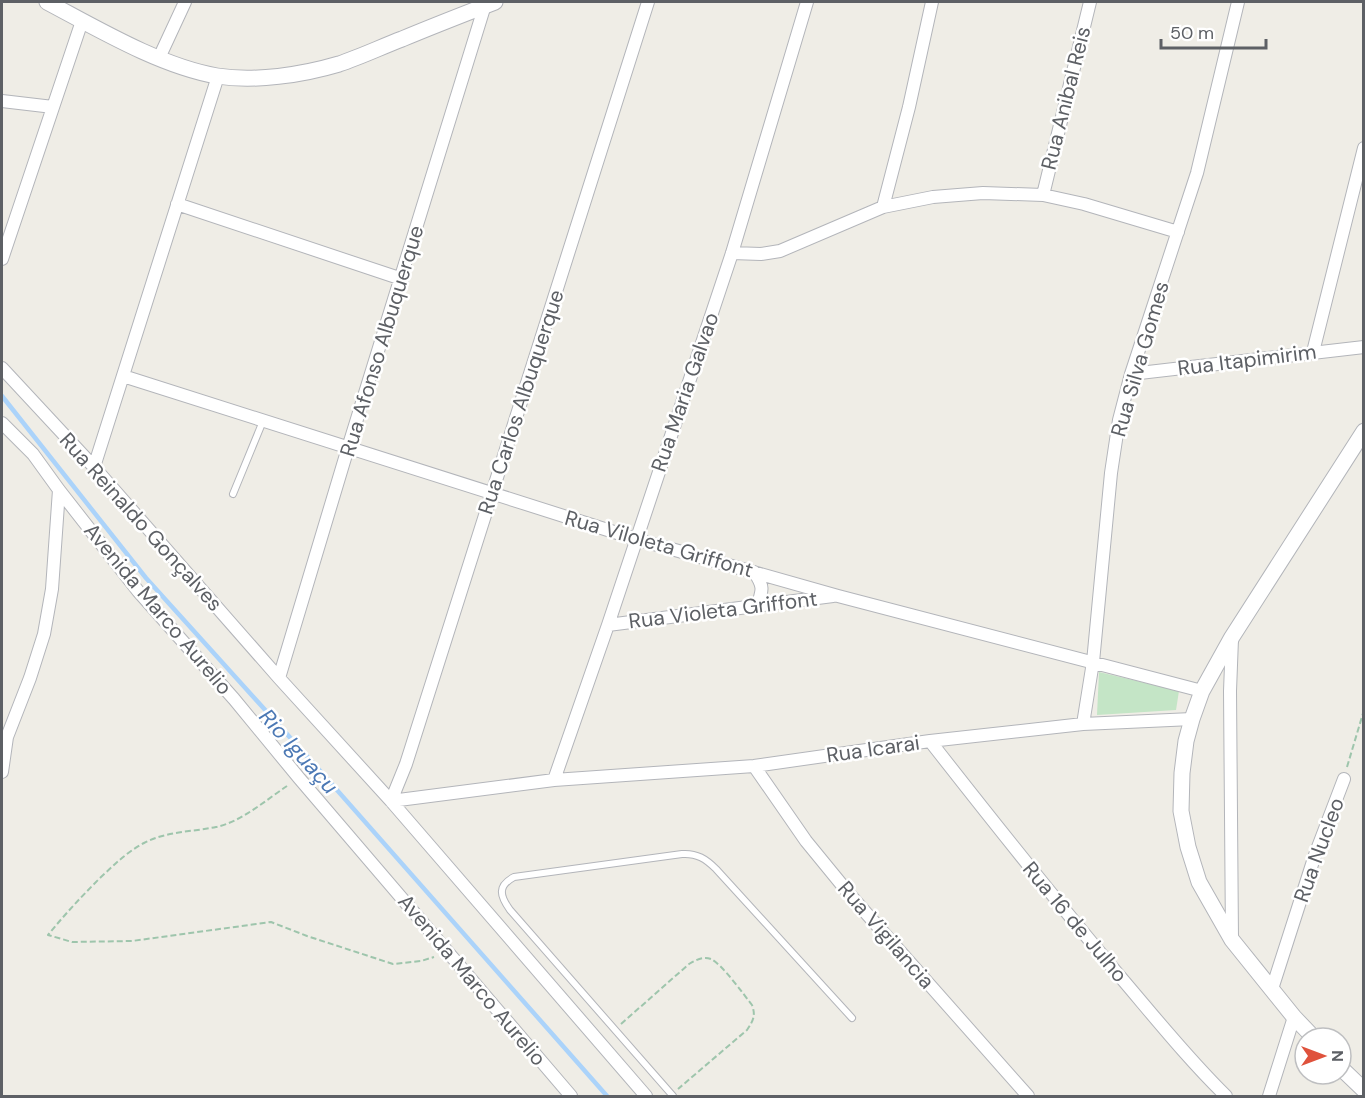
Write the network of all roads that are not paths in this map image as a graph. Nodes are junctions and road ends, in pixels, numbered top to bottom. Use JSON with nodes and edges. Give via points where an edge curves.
{"nodes":[{"id":1,"x":47,"y":2,"type":"edge"},
{"id":2,"x":185,"y":2,"type":"edge"},
{"id":3,"x":648,"y":2,"type":"edge"},
{"id":4,"x":807,"y":2,"type":"edge"},
{"id":5,"x":932,"y":2,"type":"edge"},
{"id":6,"x":1090,"y":2,"type":"edge"},
{"id":7,"x":1238,"y":2,"type":"edge"},
{"id":8,"x":490,"y":3,"type":"edge"},
{"id":9,"x":82,"y":21,"type":"junction"},
{"id":10,"x":159,"y":58,"type":"junction"},
{"id":11,"x":218,"y":76,"type":"junction"},
{"id":12,"x":2,"y":101,"type":"edge"},
{"id":13,"x":53,"y":107,"type":"junction"},
{"id":14,"x":1364,"y":148,"type":"edge"},
{"id":15,"x":1043,"y":195,"type":"junction"},
{"id":16,"x":177,"y":204,"type":"junction"},
{"id":17,"x":883,"y":207,"type":"junction"},
{"id":18,"x":1178,"y":232,"type":"junction"},
{"id":19,"x":732,"y":253,"type":"junction"},
{"id":20,"x":2,"y":259,"type":"edge"},
{"id":21,"x":402,"y":279,"type":"junction"},
{"id":22,"x":1364,"y":347,"type":"edge"},
{"id":23,"x":1312,"y":352,"type":"junction"},
{"id":24,"x":2,"y":368,"type":"edge"},
{"id":25,"x":1131,"y":374,"type":"junction"},
{"id":26,"x":123,"y":376,"type":"junction"},
{"id":27,"x":263,"y":421,"type":"junction"},
{"id":28,"x":2,"y":423,"type":"edge"},
{"id":29,"x":1364,"y":431,"type":"edge"},
{"id":30,"x":348,"y":448,"type":"junction"},
{"id":31,"x":94,"y":467,"type":"junction"},
{"id":32,"x":59,"y":490,"type":"junction"},
{"id":33,"x":492,"y":493,"type":"junction"},
{"id":34,"x":233,"y":494,"type":"dead end"},
{"id":35,"x":636,"y":539,"type":"junction"},
{"id":36,"x":754,"y":572,"type":"junction"},
{"id":37,"x":838,"y":596,"type":"junction"},
{"id":38,"x":757,"y":606,"type":"junction"},
{"id":39,"x":608,"y":625,"type":"junction"},
{"id":40,"x":1232,"y":638,"type":"junction"},
{"id":41,"x":1094,"y":662,"type":"junction"},
{"id":42,"x":279,"y":678,"type":"junction"},
{"id":43,"x":1202,"y":691,"type":"junction"},
{"id":44,"x":1192,"y":719,"type":"junction"},
{"id":45,"x":1083,"y":724,"type":"junction"},
{"id":46,"x":930,"y":741,"type":"junction"},
{"id":47,"x":754,"y":766,"type":"junction"},
{"id":48,"x":2,"y":772,"type":"edge"},
{"id":49,"x":1344,"y":779,"type":"road end"},
{"id":50,"x":554,"y":780,"type":"junction"},
{"id":51,"x":391,"y":801,"type":"junction"},
{"id":52,"x":1232,"y":940,"type":"junction"},
{"id":53,"x":1272,"y":989,"type":"junction"},
{"id":54,"x":1294,"y":1017,"type":"junction"},
{"id":55,"x":852,"y":1018,"type":"dead end"},
{"id":56,"x":1303,"y":1026,"type":"edge"},
{"id":57,"x":1353,"y":1079,"type":"edge"},
{"id":58,"x":1364,"y":1090,"type":"edge"},
{"id":59,"x":672,"y":1095,"type":"edge"},
{"id":60,"x":571,"y":1096,"type":"edge"},
{"id":61,"x":646,"y":1096,"type":"edge"},
{"id":62,"x":1028,"y":1096,"type":"edge"},
{"id":63,"x":1226,"y":1096,"type":"edge"},
{"id":64,"x":1269,"y":1096,"type":"edge"}],
"edges":[{"from":1,"to":9,"type":"street"},
{"from":2,"to":10,"type":"street"},
{"from":3,"to":33,"type":"street","name":"Rua Carlos Albuquerque"},
{"from":4,"to":19,"type":"street","name":"Rua Maria Galvao"},
{"from":5,"to":17,"type":"street"},
{"from":6,"to":15,"type":"street","name":"Rua Anibal Reis"},
{"from":7,"to":18,"type":"street","name":"Rua Silva Gomes","via":[[1197,173]]},
{"from":8,"to":11,"type":"street","via":[[309,72]]},
{"from":8,"to":21,"type":"street","name":"Rua Afonso Albuquerque"},
{"from":9,"to":10,"type":"street"},
{"from":9,"to":13,"type":"street"},
{"from":10,"to":11,"type":"street"},
{"from":11,"to":16,"type":"street"},
{"from":12,"to":13,"type":"street"},
{"from":13,"to":20,"type":"street"},
{"from":14,"to":23,"type":"street"},
{"from":15,"to":17,"type":"street","via":[[983,193]]},
{"from":15,"to":18,"type":"street"},
{"from":16,"to":21,"type":"street"},
{"from":16,"to":26,"type":"street"},
{"from":17,"to":19,"type":"street","via":[[780,251]]},
{"from":18,"to":25,"type":"street","name":"Rua Silva Gomes"},
{"from":19,"to":35,"type":"street","name":"Rua Maria Galvao"},
{"from":21,"to":30,"type":"street","name":"Rua Afonso Albuquerque"},
{"from":22,"to":23,"type":"street","name":"Rua Itapimirim"},
{"from":23,"to":25,"type":"street","name":"Rua Itapimirim"},
{"from":24,"to":31,"type":"street","name":"Rua Reinaldo Gonçalves"},
{"from":25,"to":41,"type":"street","name":"Rua Silva Gomes","via":[[1111,473]]},
{"from":26,"to":27,"type":"street","name":"Rua Viloleta Griffont"},
{"from":26,"to":31,"type":"street"},
{"from":27,"to":30,"type":"street","name":"Rua Viloleta Griffont"},
{"from":27,"to":34,"type":"lane"},
{"from":28,"to":32,"type":"street","name":"Avenida Marco Aurelio","via":[[33,454]]},
{"from":29,"to":40,"type":"street"},
{"from":30,"to":33,"type":"street","name":"Rua Viloleta Griffont"},
{"from":30,"to":42,"type":"street","name":"Rua Afonso Albuquerque"},
{"from":31,"to":42,"type":"street","name":"Rua Reinaldo Gonçalves"},
{"from":32,"to":48,"type":"street","via":[[52,589],[44,634],[7,737]]},
{"from":32,"to":60,"type":"street","name":"Avenida Marco Aurelio","via":[[138,591]]},
{"from":33,"to":35,"type":"street","name":"Rua Viloleta Griffont"},
{"from":33,"to":51,"type":"street","name":"Rua Carlos Albuquerque"},
{"from":35,"to":36,"type":"street","name":"Rua Viloleta Griffont"},
{"from":35,"to":39,"type":"street","name":"Rua Maria Galvao"},
{"from":36,"to":37,"type":"street","name":"Rua Viloleta Griffont"},
{"from":36,"to":38,"type":"street","via":[[762,586]]},
{"from":37,"to":38,"type":"street","name":"Rua Violeta Griffont"},
{"from":37,"to":41,"type":"street","name":"Rua Viloleta Griffont"},
{"from":38,"to":39,"type":"street","name":"Rua Violeta Griffont"},
{"from":39,"to":50,"type":"street","name":"Rua Maria Galvao"},
{"from":40,"to":43,"type":"street"},
{"from":40,"to":52,"type":"street"},
{"from":41,"to":43,"type":"street","name":"Rua Viloleta Griffont"},
{"from":41,"to":45,"type":"street","name":"Rua Silva Gomes"},
{"from":42,"to":51,"type":"street","name":"Rua Reinaldo Gonçalves"},
{"from":43,"to":44,"type":"street"},
{"from":44,"to":45,"type":"street","name":"Rua Icarai"},
{"from":44,"to":52,"type":"street","via":[[1182,773],[1181,811],[1199,882]]},
{"from":45,"to":46,"type":"street","name":"Rua Icarai"},
{"from":46,"to":47,"type":"street","name":"Rua Icarai"},
{"from":46,"to":63,"type":"street","name":"Rua 16 de Julho","via":[[1048,891]]},
{"from":47,"to":50,"type":"street","name":"Rua Icarai"},
{"from":47,"to":62,"type":"street","name":"Rua Vigilancia","via":[[806,841],[851,896]]},
{"from":49,"to":53,"type":"street","name":"Rua Nucleo"},
{"from":50,"to":51,"type":"street","name":"Rua Icarai"},
{"from":51,"to":61,"type":"street","name":"Rua Reinaldo Gonçalves"},
{"from":52,"to":53,"type":"street"},
{"from":53,"to":54,"type":"street"},
{"from":54,"to":56,"type":"street"},
{"from":54,"to":64,"type":"street"},
{"from":55,"to":59,"type":"lane","via":[[716,869],[699,856],[682,854],[507,881],[501,894],[510,910]]},
{"from":57,"to":58,"type":"street"}]}
